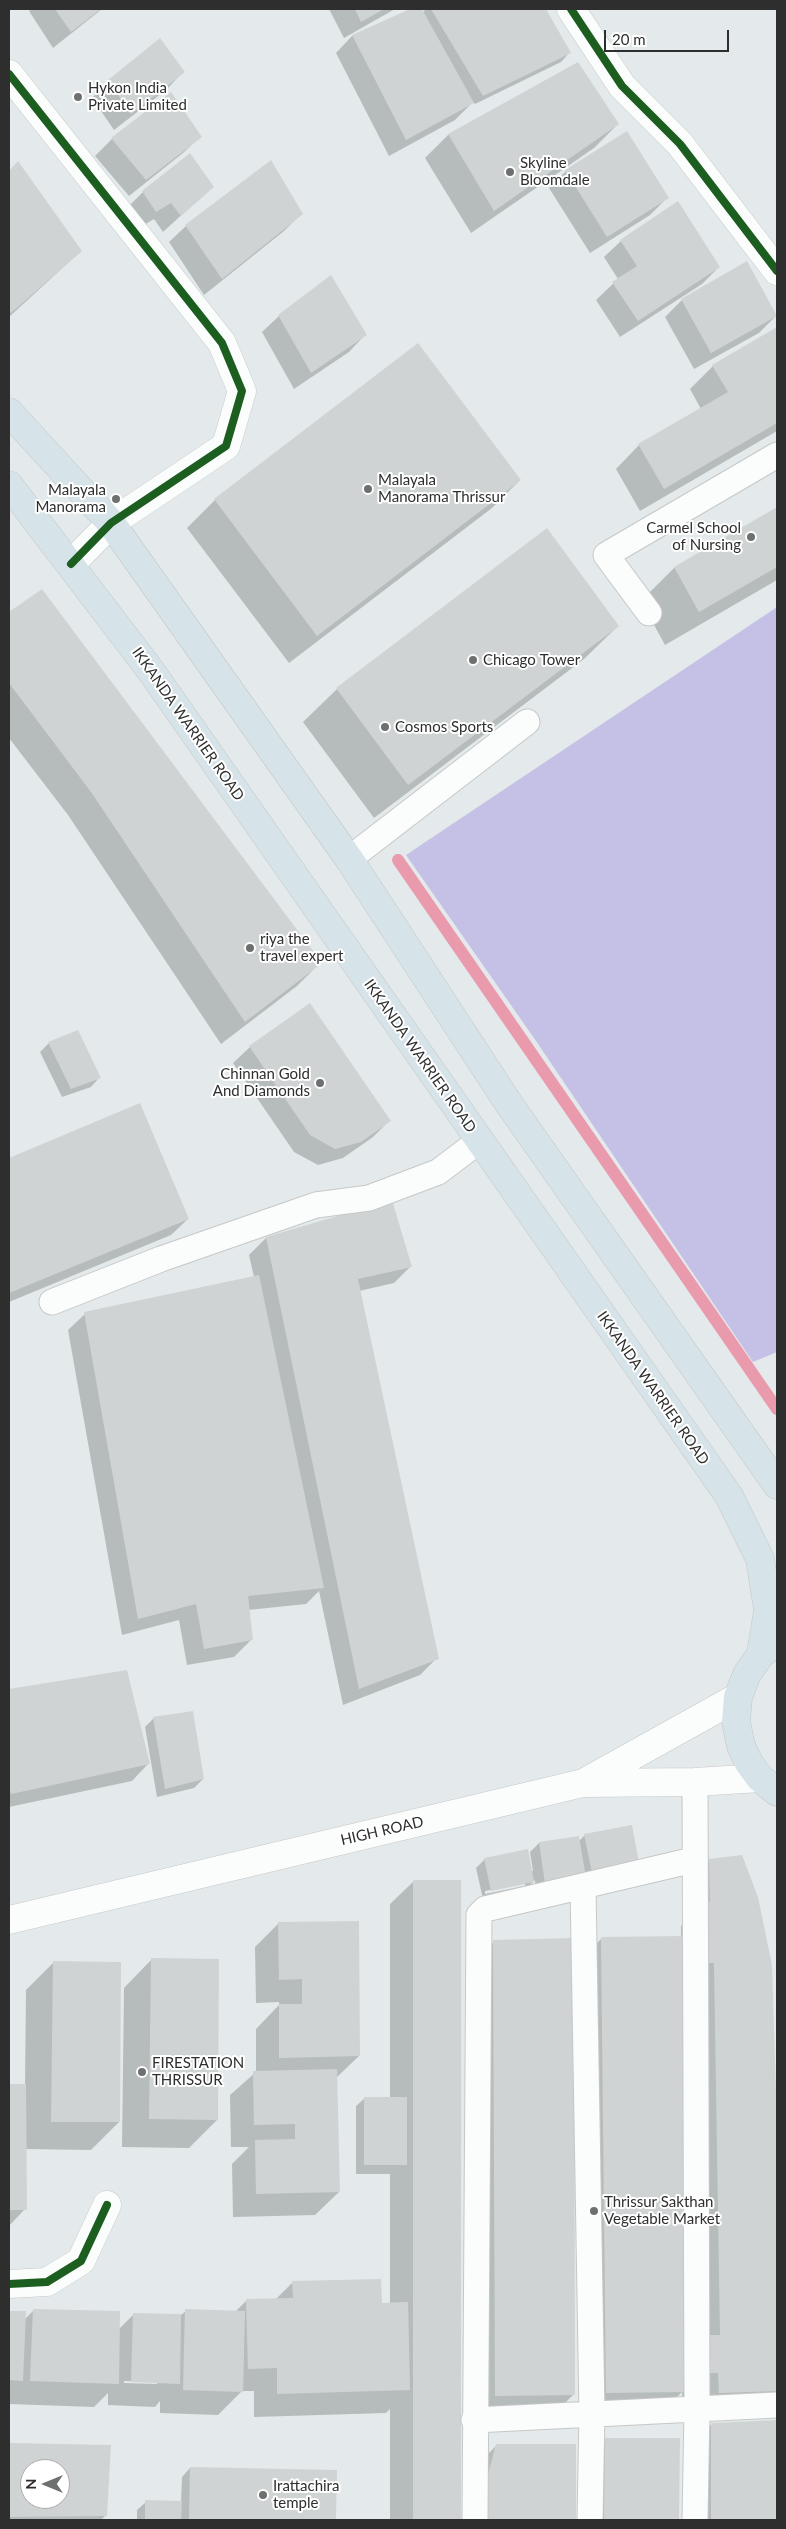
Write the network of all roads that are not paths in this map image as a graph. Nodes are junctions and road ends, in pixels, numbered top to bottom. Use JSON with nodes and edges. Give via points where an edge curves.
{"nodes":[{"id":1,"x":570,"y":9,"type":"edge"},
{"id":2,"x":9,"y":74,"type":"edge"},
{"id":3,"x":777,"y":271,"type":"edge"},
{"id":4,"x":9,"y":412,"type":"edge"},
{"id":5,"x":777,"y":455,"type":"edge"},
{"id":6,"x":9,"y":485,"type":"edge"},
{"id":7,"x":111,"y":523,"type":"junction"},
{"id":8,"x":71,"y":564,"type":"junction"},
{"id":9,"x":650,"y":613,"type":"dead end"},
{"id":10,"x":528,"y":722,"type":"dead end"},
{"id":11,"x":349,"y":859,"type":"junction"},
{"id":12,"x":479,"y":1141,"type":"junction"},
{"id":13,"x":52,"y":1302,"type":"dead end"},
{"id":14,"x":777,"y":1485,"type":"edge"},
{"id":15,"x":769,"y":1648,"type":"edge"},
{"id":16,"x":738,"y":1697,"type":"junction"},
{"id":17,"x":695,"y":1782,"type":"junction"},
{"id":18,"x":583,"y":1783,"type":"junction"},
{"id":19,"x":768,"y":1785,"type":"edge"},
{"id":20,"x":694,"y":1865,"type":"junction"},
{"id":21,"x":583,"y":1886,"type":"junction"},
{"id":22,"x":9,"y":1920,"type":"edge"},
{"id":23,"x":107,"y":2205,"type":"dead end"},
{"id":24,"x":9,"y":2284,"type":"edge"},
{"id":25,"x":777,"y":2405,"type":"edge"},
{"id":26,"x":697,"y":2409,"type":"junction"},
{"id":27,"x":592,"y":2414,"type":"junction"},
{"id":28,"x":474,"y":2420,"type":"junction"},
{"id":29,"x":475,"y":2520,"type":"edge"},
{"id":30,"x":590,"y":2520,"type":"edge"},
{"id":31,"x":695,"y":2520,"type":"edge"}],
"edges":[{"from":1,"to":3,"type":"street","via":[[622,86],[680,144]]},
{"from":2,"to":7,"type":"street","via":[[222,343],[242,391],[226,446]]},
{"from":4,"to":7,"type":"main road"},
{"from":5,"to":9,"type":"lane","via":[[606,555]]},
{"from":6,"to":8,"type":"main road","name":"IKKANDA WARRIER ROAD"},
{"from":7,"to":8,"type":"street"},
{"from":7,"to":11,"type":"main road"},
{"from":8,"to":12,"type":"main road","name":"IKKANDA WARRIER ROAD","via":[[151,671]]},
{"from":10,"to":11,"type":"lane"},
{"from":11,"to":14,"type":"main road","via":[[509,1104]]},
{"from":12,"to":13,"type":"lane","via":[[438,1172],[369,1198],[316,1205],[161,1259]]},
{"from":12,"to":15,"type":"main road","name":"IKKANDA WARRIER ROAD","via":[[729,1496],[760,1558],[768,1610]]},
{"from":15,"to":16,"type":"main road","via":[[747,1674]]},
{"from":16,"to":18,"type":"street"},
{"from":16,"to":19,"type":"main road","via":[[736,1722],[741,1746],[749,1763]]},
{"from":17,"to":18,"type":"street","name":"HIGH ROAD"},
{"from":17,"to":19,"type":"street","name":"HIGH ROAD"},
{"from":17,"to":20,"type":"lane"},
{"from":18,"to":22,"type":"street","name":"HIGH ROAD"},
{"from":20,"to":21,"type":"lane","via":[[689,1861]]},
{"from":20,"to":26,"type":"lane"},
{"from":21,"to":27,"type":"lane"},
{"from":21,"to":28,"type":"lane","via":[[485,1909],[479,1915]]},
{"from":23,"to":24,"type":"street","via":[[81,2261],[46,2282]]},
{"from":25,"to":26,"type":"lane"},
{"from":26,"to":27,"type":"lane"},
{"from":26,"to":31,"type":"lane"},
{"from":27,"to":28,"type":"lane"},
{"from":27,"to":30,"type":"lane"},
{"from":28,"to":29,"type":"lane"}]}
